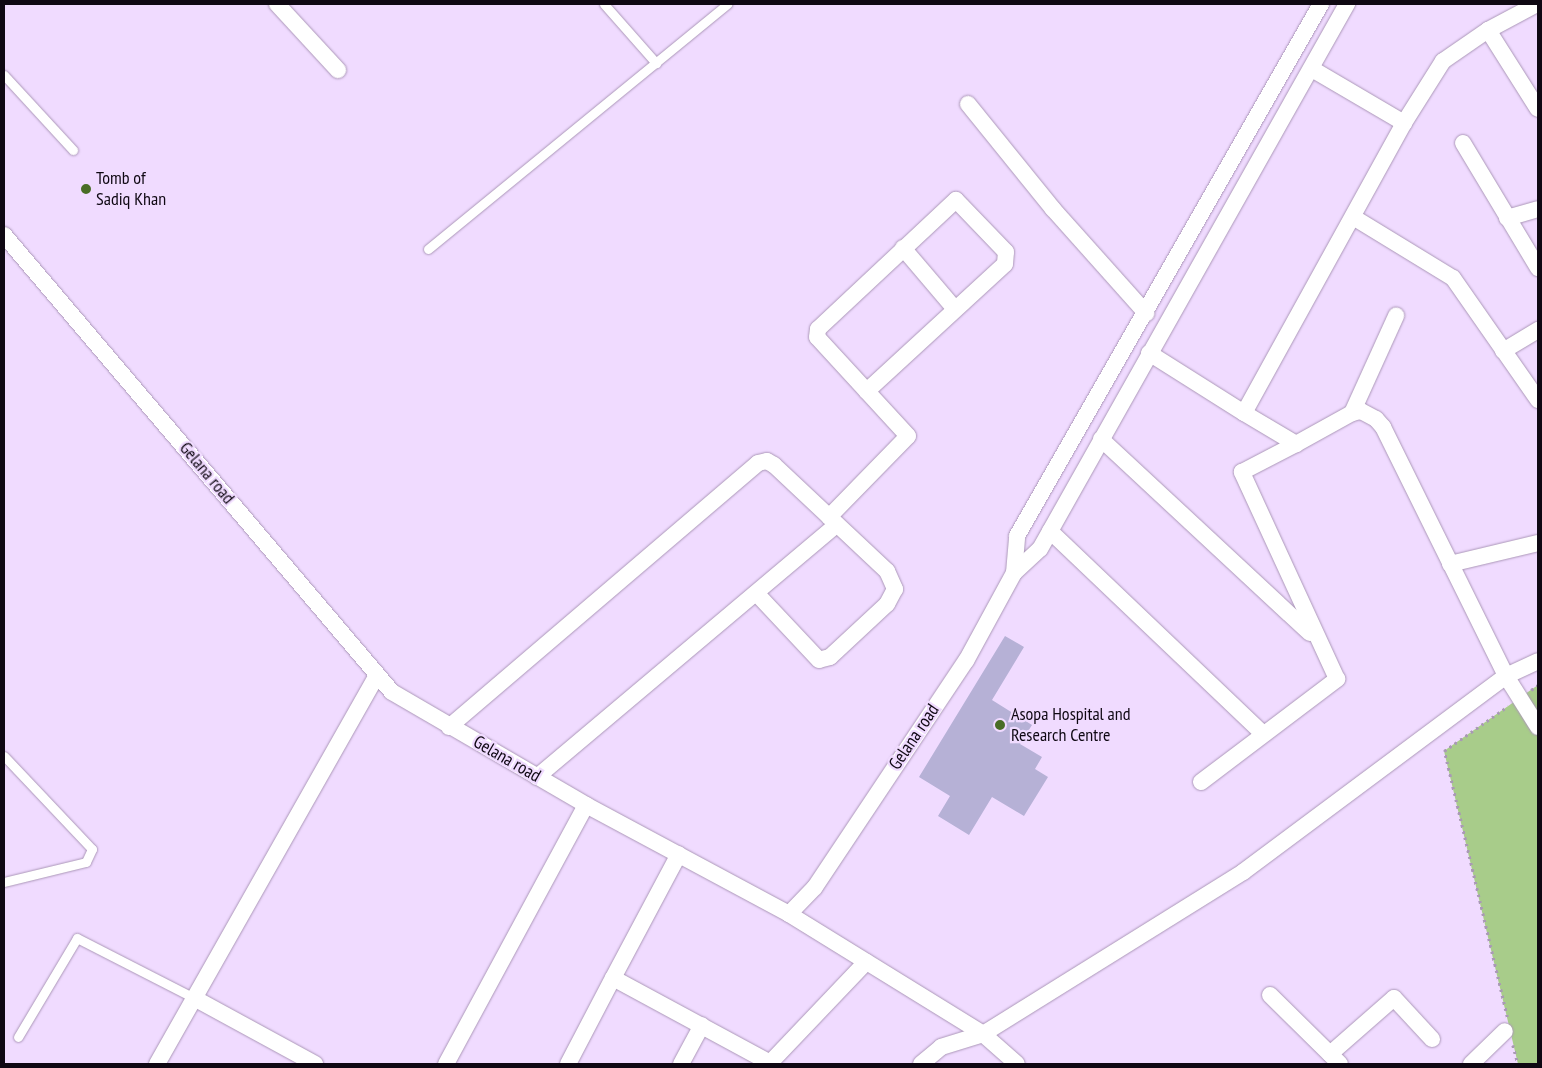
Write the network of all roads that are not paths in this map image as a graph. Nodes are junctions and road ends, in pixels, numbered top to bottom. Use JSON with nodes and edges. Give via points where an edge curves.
{"nodes":[{"id":1,"x":277,"y":4,"type":"edge"},
{"id":2,"x":604,"y":4,"type":"edge"},
{"id":3,"x":727,"y":4,"type":"edge"},
{"id":4,"x":1347,"y":4,"type":"edge"},
{"id":5,"x":1537,"y":4,"type":"edge"},
{"id":6,"x":1318,"y":10,"type":"edge"},
{"id":7,"x":1335,"y":27,"type":"junction"},
{"id":8,"x":1488,"y":30,"type":"junction"},
{"id":9,"x":656,"y":63,"type":"junction"},
{"id":10,"x":1312,"y":69,"type":"junction"},
{"id":11,"x":338,"y":70,"type":"dead end"},
{"id":12,"x":4,"y":75,"type":"edge"},
{"id":13,"x":968,"y":104,"type":"dead end"},
{"id":14,"x":1538,"y":109,"type":"edge"},
{"id":15,"x":1404,"y":123,"type":"junction"},
{"id":16,"x":1463,"y":143,"type":"dead end"},
{"id":17,"x":73,"y":150,"type":"dead end"},
{"id":18,"x":1538,"y":208,"type":"edge"},
{"id":19,"x":1353,"y":217,"type":"junction"},
{"id":20,"x":1507,"y":218,"type":"junction"},
{"id":21,"x":4,"y":235,"type":"edge"},
{"id":22,"x":903,"y":248,"type":"junction"},
{"id":23,"x":428,"y":249,"type":"dead end"},
{"id":24,"x":1538,"y":268,"type":"edge"},
{"id":25,"x":955,"y":309,"type":"junction"},
{"id":26,"x":1146,"y":313,"type":"junction"},
{"id":27,"x":1396,"y":316,"type":"dead end"},
{"id":28,"x":1538,"y":330,"type":"edge"},
{"id":29,"x":1503,"y":351,"type":"junction"},
{"id":30,"x":1149,"y":353,"type":"junction"},
{"id":31,"x":867,"y":391,"type":"junction"},
{"id":32,"x":1538,"y":400,"type":"edge"},
{"id":33,"x":1244,"y":413,"type":"junction"},
{"id":34,"x":1352,"y":413,"type":"junction"},
{"id":35,"x":1101,"y":439,"type":"junction"},
{"id":36,"x":1296,"y":444,"type":"junction"},
{"id":37,"x":833,"y":520,"type":"junction"},
{"id":38,"x":1050,"y":531,"type":"junction"},
{"id":39,"x":1538,"y":543,"type":"edge"},
{"id":40,"x":1450,"y":564,"type":"junction"},
{"id":41,"x":1014,"y":573,"type":"junction"},
{"id":42,"x":758,"y":594,"type":"junction"},
{"id":43,"x":1316,"y":638,"type":"junction"},
{"id":44,"x":1538,"y":660,"type":"edge"},
{"id":45,"x":376,"y":675,"type":"junction"},
{"id":46,"x":1506,"y":676,"type":"junction"},
{"id":47,"x":449,"y":727,"type":"junction"},
{"id":48,"x":1538,"y":727,"type":"edge"},
{"id":49,"x":1262,"y":732,"type":"junction"},
{"id":50,"x":4,"y":756,"type":"edge"},
{"id":51,"x":537,"y":776,"type":"junction"},
{"id":52,"x":1201,"y":782,"type":"dead end"},
{"id":53,"x":586,"y":805,"type":"junction"},
{"id":54,"x":679,"y":854,"type":"junction"},
{"id":55,"x":4,"y":882,"type":"edge"},
{"id":56,"x":789,"y":914,"type":"junction"},
{"id":57,"x":866,"y":962,"type":"junction"},
{"id":58,"x":613,"y":978,"type":"junction"},
{"id":59,"x":1270,"y":995,"type":"dead end"},
{"id":60,"x":194,"y":998,"type":"junction"},
{"id":61,"x":702,"y":1025,"type":"junction"},
{"id":62,"x":1508,"y":1031,"type":"road end"},
{"id":63,"x":983,"y":1034,"type":"junction"},
{"id":64,"x":18,"y":1037,"type":"dead end"},
{"id":65,"x":1432,"y":1039,"type":"dead end"},
{"id":66,"x":1335,"y":1059,"type":"edge"},
{"id":67,"x":157,"y":1064,"type":"edge"},
{"id":68,"x":315,"y":1064,"type":"edge"},
{"id":69,"x":446,"y":1064,"type":"edge"},
{"id":70,"x":568,"y":1064,"type":"edge"},
{"id":71,"x":682,"y":1064,"type":"edge"},
{"id":72,"x":770,"y":1064,"type":"edge"},
{"id":73,"x":921,"y":1064,"type":"edge"},
{"id":74,"x":1018,"y":1064,"type":"edge"},
{"id":75,"x":1471,"y":1064,"type":"edge"}],
"edges":[{"from":1,"to":11,"type":"street"},
{"from":2,"to":9,"type":"lane"},
{"from":3,"to":9,"type":"lane"},
{"from":4,"to":7,"type":"street"},
{"from":5,"to":8,"type":"street"},
{"from":6,"to":7,"type":"street"},
{"from":6,"to":26,"type":"street"},
{"from":7,"to":10,"type":"street"},
{"from":8,"to":14,"type":"street"},
{"from":8,"to":15,"type":"street","via":[[1449,54]]},
{"from":9,"to":23,"type":"lane"},
{"from":10,"to":15,"type":"street"},
{"from":10,"to":30,"type":"street"},
{"from":12,"to":17,"type":"lane"},
{"from":13,"to":26,"type":"street","via":[[1053,209]]},
{"from":15,"to":19,"type":"street"},
{"from":16,"to":20,"type":"street"},
{"from":18,"to":20,"type":"street"},
{"from":19,"to":29,"type":"street","via":[[1453,278]]},
{"from":19,"to":33,"type":"street"},
{"from":20,"to":24,"type":"street"},
{"from":21,"to":45,"type":"street","name":"Gelana road"},
{"from":22,"to":25,"type":"street"},
{"from":22,"to":25,"type":"street","via":[[956,200],[1006,252],[1005,264]]},
{"from":22,"to":31,"type":"street","via":[[818,329],[817,337]]},
{"from":25,"to":31,"type":"street"},
{"from":26,"to":41,"type":"street","via":[[1016,536]]},
{"from":27,"to":34,"type":"street"},
{"from":28,"to":29,"type":"street"},
{"from":29,"to":32,"type":"street"},
{"from":30,"to":33,"type":"street"},
{"from":30,"to":35,"type":"street"},
{"from":31,"to":37,"type":"street","via":[[908,436]]},
{"from":33,"to":36,"type":"street"},
{"from":34,"to":36,"type":"street"},
{"from":34,"to":40,"type":"street","via":[[1361,411],[1383,427]]},
{"from":35,"to":38,"type":"street"},
{"from":35,"to":43,"type":"street"},
{"from":36,"to":43,"type":"street","via":[[1242,472]]},
{"from":37,"to":42,"type":"street"},
{"from":37,"to":42,"type":"street","via":[[887,571],[895,589],[887,604],[830,657],[819,660],[810,655]]},
{"from":37,"to":47,"type":"street","via":[[774,465],[767,461],[758,463]]},
{"from":38,"to":41,"type":"street","via":[[1029,562]]},
{"from":38,"to":49,"type":"street"},
{"from":39,"to":40,"type":"street"},
{"from":40,"to":46,"type":"street"},
{"from":41,"to":56,"type":"street","name":"Gelana road","via":[[966,661],[815,886]]},
{"from":42,"to":51,"type":"street"},
{"from":43,"to":49,"type":"street","via":[[1337,679]]},
{"from":44,"to":46,"type":"street"},
{"from":45,"to":47,"type":"street","name":"Gelana road","via":[[405,701]]},
{"from":45,"to":60,"type":"street"},
{"from":46,"to":48,"type":"street"},
{"from":46,"to":63,"type":"street","via":[[1243,872]]},
{"from":47,"to":51,"type":"street","name":"Gelana road"},
{"from":49,"to":52,"type":"street"},
{"from":50,"to":55,"type":"lane","via":[[92,849],[86,862]]},
{"from":51,"to":53,"type":"street","name":"Gelana road"},
{"from":53,"to":54,"type":"street","name":"Gelana road"},
{"from":53,"to":69,"type":"street"},
{"from":54,"to":56,"type":"street","name":"Gelana road"},
{"from":54,"to":58,"type":"street"},
{"from":56,"to":57,"type":"street"},
{"from":57,"to":63,"type":"street"},
{"from":57,"to":72,"type":"street"},
{"from":58,"to":61,"type":"street"},
{"from":58,"to":70,"type":"street"},
{"from":59,"to":66,"type":"street"},
{"from":60,"to":64,"type":"lane","via":[[77,938]]},
{"from":60,"to":67,"type":"street"},
{"from":60,"to":68,"type":"street"},
{"from":61,"to":71,"type":"street"},
{"from":61,"to":72,"type":"street"},
{"from":62,"to":75,"type":"street"},
{"from":63,"to":73,"type":"street","via":[[941,1047]]},
{"from":63,"to":74,"type":"street"},
{"from":65,"to":66,"type":"street","via":[[1394,998]]}]}
